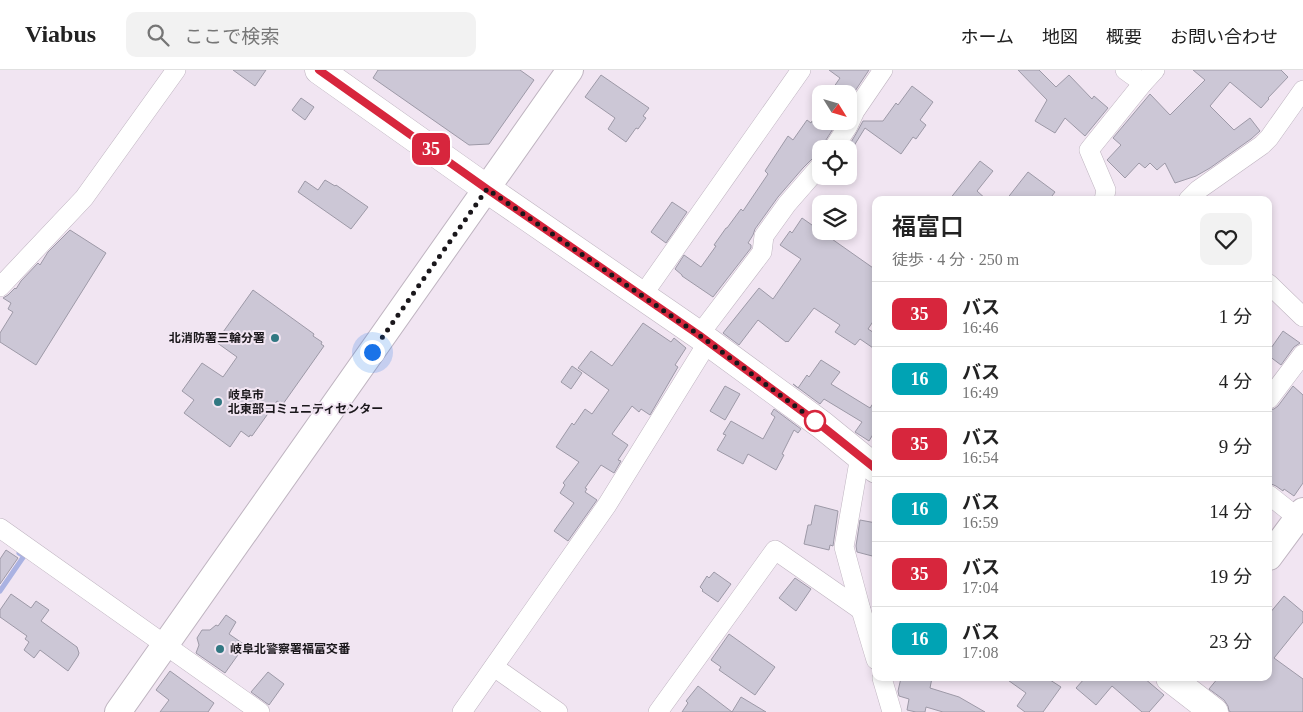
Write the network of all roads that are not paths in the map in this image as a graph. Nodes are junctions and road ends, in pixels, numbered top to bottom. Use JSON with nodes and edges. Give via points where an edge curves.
{"nodes":[{"id":1,"x":176,"y":70,"type":"edge"},
{"id":2,"x":319,"y":70,"type":"edge"},
{"id":3,"x":570,"y":70,"type":"edge"},
{"id":4,"x":801,"y":70,"type":"edge"},
{"id":5,"x":883,"y":70,"type":"edge"},
{"id":6,"x":1125,"y":70,"type":"edge"},
{"id":7,"x":1149,"y":76,"type":"edge"},
{"id":8,"x":1303,"y":90,"type":"edge"},
{"id":9,"x":839,"y":140,"type":"edge"},
{"id":10,"x":812,"y":176,"type":"edge"},
{"id":11,"x":487,"y":189,"type":"junction"},
{"id":12,"x":1105,"y":196,"type":"edge"},
{"id":13,"x":1192,"y":196,"type":"edge"},
{"id":14,"x":0,"y":287,"type":"edge"},
{"id":15,"x":1272,"y":287,"type":"edge"},
{"id":16,"x":642,"y":296,"type":"junction"},
{"id":17,"x":1303,"y":317,"type":"edge"},
{"id":18,"x":704,"y":339,"type":"junction"},
{"id":19,"x":1303,"y":354,"type":"edge"},
{"id":20,"x":1272,"y":395,"type":"edge"},
{"id":21,"x":870,"y":458,"type":"edge"},
{"id":22,"x":1272,"y":497,"type":"edge"},
{"id":23,"x":1300,"y":514,"type":"edge"},
{"id":24,"x":0,"y":528,"type":"edge"},
{"id":25,"x":1272,"y":553,"type":"edge"},
{"id":26,"x":861,"y":610,"type":"junction"},
{"id":27,"x":165,"y":645,"type":"junction"},
{"id":28,"x":872,"y":647,"type":"edge"},
{"id":29,"x":494,"y":667,"type":"junction"},
{"id":30,"x":883,"y":681,"type":"edge"},
{"id":31,"x":1178,"y":681,"type":"edge"},
{"id":32,"x":118,"y":712,"type":"edge"},
{"id":33,"x":260,"y":712,"type":"edge"},
{"id":34,"x":462,"y":712,"type":"edge"},
{"id":35,"x":558,"y":712,"type":"edge"},
{"id":36,"x":658,"y":712,"type":"edge"},
{"id":37,"x":892,"y":712,"type":"edge"},
{"id":38,"x":1214,"y":712,"type":"edge"}],
"edges":[{"from":1,"to":14,"type":"street","via":[[84,198]]},
{"from":2,"to":11,"type":"main road"},
{"from":3,"to":11,"type":"street"},
{"from":4,"to":16,"type":"street"},
{"from":5,"to":9,"type":"street","via":[[854,111]]},
{"from":6,"to":7,"type":"street"},
{"from":7,"to":12,"type":"street","via":[[1089,150],[1106,190]]},
{"from":8,"to":13,"type":"street","via":[[1262,145]]},
{"from":10,"to":18,"type":"street","via":[[764,236],[762,252]]},
{"from":11,"to":16,"type":"main road"},
{"from":11,"to":27,"type":"street"},
{"from":15,"to":17,"type":"street"},
{"from":16,"to":18,"type":"main road"},
{"from":18,"to":21,"type":"main road"},
{"from":18,"to":29,"type":"street","via":[[607,505]]},
{"from":19,"to":20,"type":"street"},
{"from":21,"to":26,"type":"street","via":[[844,547]]},
{"from":22,"to":23,"type":"street"},
{"from":23,"to":25,"type":"street"},
{"from":24,"to":27,"type":"street"},
{"from":26,"to":28,"type":"street"},
{"from":26,"to":36,"type":"street","via":[[775,550]]},
{"from":27,"to":32,"type":"street"},
{"from":27,"to":33,"type":"street"},
{"from":29,"to":34,"type":"street"},
{"from":29,"to":35,"type":"street"},
{"from":30,"to":37,"type":"street"},
{"from":31,"to":38,"type":"main road"}]}
